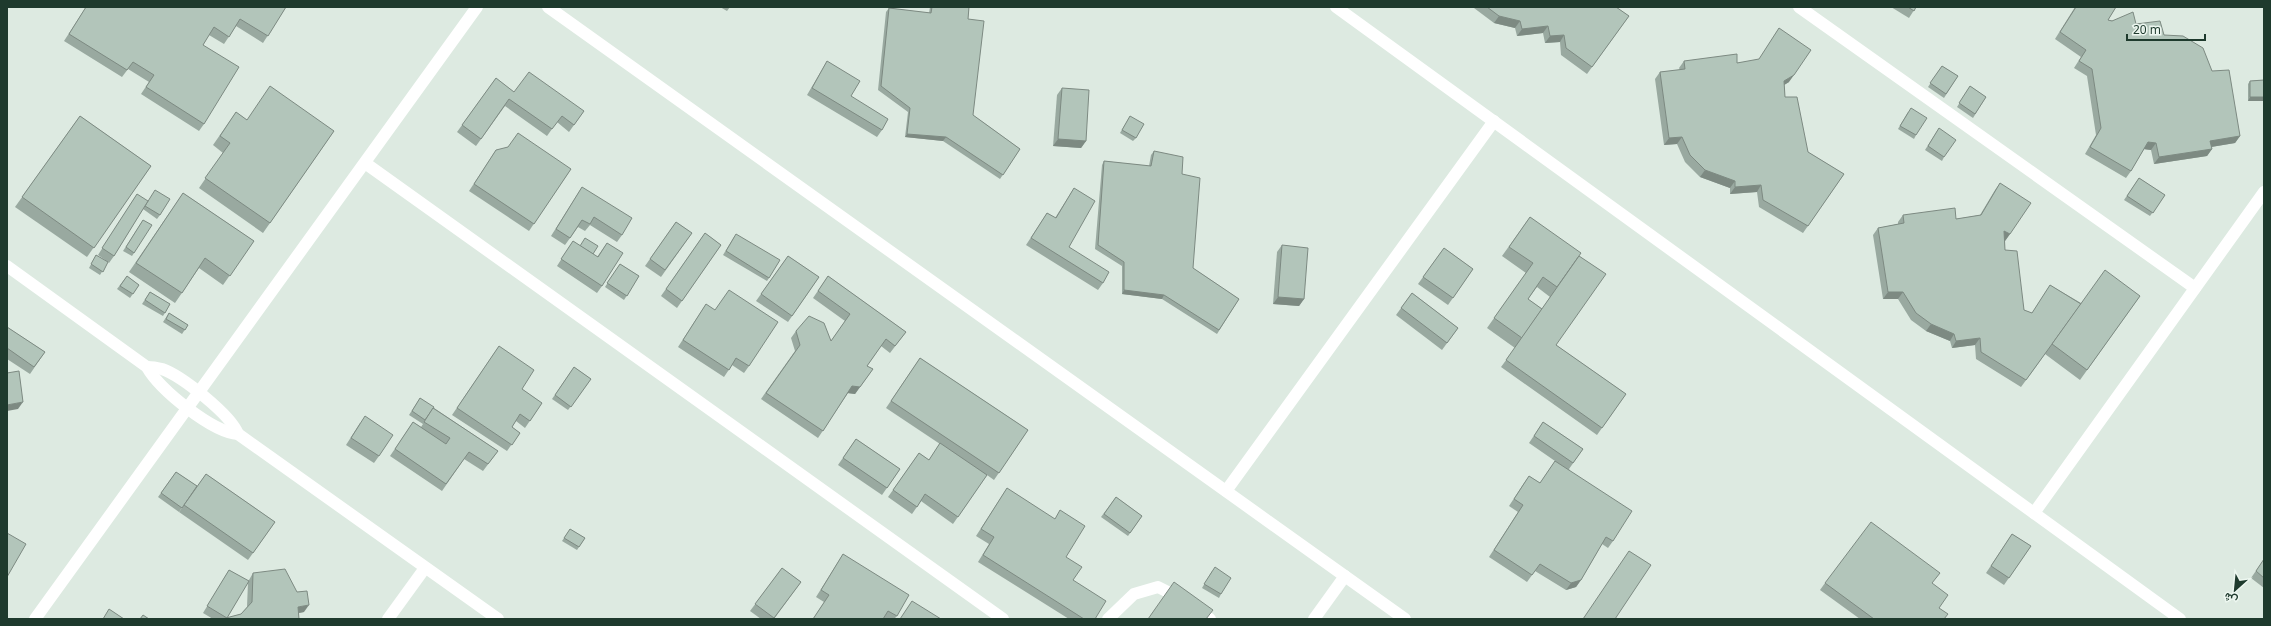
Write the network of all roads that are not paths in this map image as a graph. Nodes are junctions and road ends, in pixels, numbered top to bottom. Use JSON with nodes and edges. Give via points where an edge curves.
{"nodes":[{"id":1,"x":477,"y":7,"type":"edge"},
{"id":2,"x":548,"y":7,"type":"edge"},
{"id":3,"x":1336,"y":7,"type":"edge"},
{"id":4,"x":1799,"y":7,"type":"edge"},
{"id":5,"x":1494,"y":121,"type":"junction"},
{"id":6,"x":364,"y":163,"type":"junction"},
{"id":7,"x":2264,"y":192,"type":"edge"},
{"id":8,"x":7,"y":266,"type":"edge"},
{"id":9,"x":2195,"y":288,"type":"junction"},
{"id":10,"x":147,"y":367,"type":"junction"},
{"id":11,"x":199,"y":393,"type":"junction"},
{"id":12,"x":188,"y":408,"type":"junction"},
{"id":13,"x":238,"y":434,"type":"junction"},
{"id":14,"x":1226,"y":491,"type":"junction"},
{"id":15,"x":2034,"y":513,"type":"junction"},
{"id":16,"x":425,"y":568,"type":"junction"},
{"id":17,"x":1345,"y":576,"type":"junction"},
{"id":18,"x":35,"y":619,"type":"edge"},
{"id":19,"x":388,"y":619,"type":"edge"},
{"id":20,"x":498,"y":619,"type":"edge"},
{"id":21,"x":1002,"y":619,"type":"edge"},
{"id":22,"x":1108,"y":619,"type":"edge"},
{"id":23,"x":1210,"y":619,"type":"edge"},
{"id":24,"x":1314,"y":619,"type":"edge"},
{"id":25,"x":1405,"y":619,"type":"edge"},
{"id":26,"x":2180,"y":619,"type":"edge"}],
"edges":[{"from":1,"to":6,"type":"street"},
{"from":2,"to":14,"type":"street"},
{"from":3,"to":5,"type":"street"},
{"from":4,"to":9,"type":"street"},
{"from":5,"to":14,"type":"street"},
{"from":5,"to":15,"type":"street"},
{"from":6,"to":11,"type":"street"},
{"from":6,"to":21,"type":"street"},
{"from":7,"to":9,"type":"street"},
{"from":8,"to":10,"type":"street"},
{"from":9,"to":15,"type":"street"},
{"from":10,"to":11,"type":"street","via":[[169,372]]},
{"from":10,"to":12,"type":"street","via":[[159,384]]},
{"from":11,"to":12,"type":"street"},
{"from":11,"to":13,"type":"street","via":[[228,417]]},
{"from":12,"to":13,"type":"street","via":[[218,429]]},
{"from":12,"to":18,"type":"street"},
{"from":13,"to":16,"type":"street"},
{"from":14,"to":17,"type":"street"},
{"from":15,"to":26,"type":"street"},
{"from":16,"to":19,"type":"street"},
{"from":16,"to":20,"type":"street"},
{"from":17,"to":24,"type":"street"},
{"from":17,"to":25,"type":"street"},
{"from":22,"to":23,"type":"street","via":[[1134,594],[1158,587],[1184,600]]}]}
